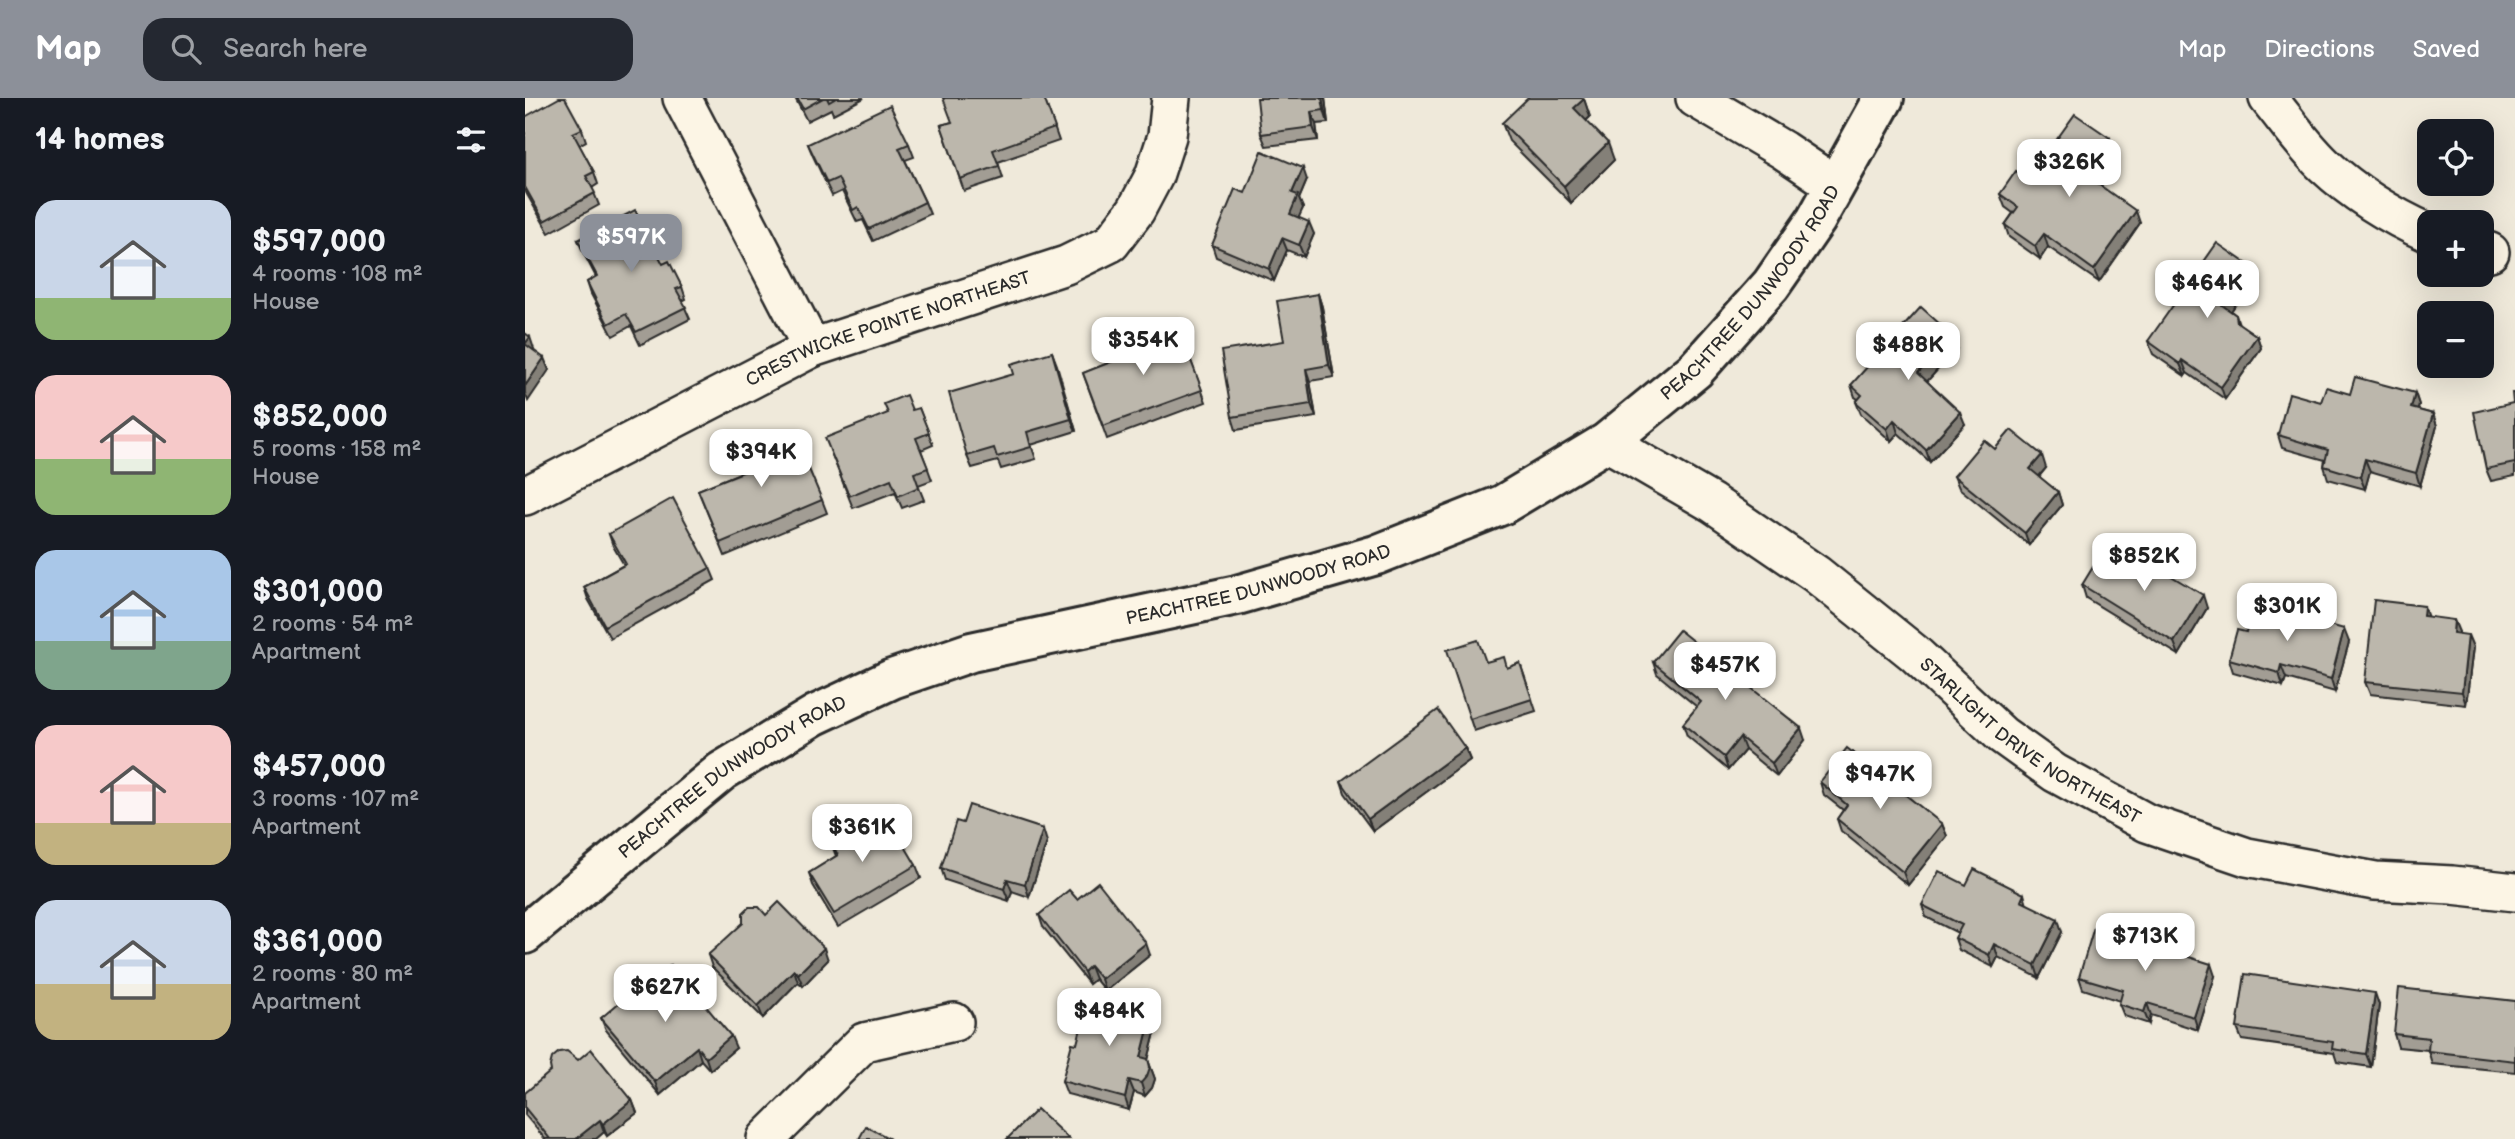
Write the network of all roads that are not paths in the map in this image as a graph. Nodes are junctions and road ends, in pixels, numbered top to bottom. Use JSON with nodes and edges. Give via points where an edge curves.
{"nodes":[{"id":1,"x":682,"y":98,"type":"edge"},
{"id":2,"x":1171,"y":98,"type":"edge"},
{"id":3,"x":1695,"y":98,"type":"edge"},
{"id":4,"x":1884,"y":98,"type":"edge"},
{"id":5,"x":2268,"y":98,"type":"edge"},
{"id":6,"x":1835,"y":186,"type":"junction"},
{"id":7,"x":2417,"y":227,"type":"edge"},
{"id":8,"x":812,"y":348,"type":"junction"},
{"id":9,"x":1607,"y":442,"type":"junction"},
{"id":10,"x":525,"y":496,"type":"edge"},
{"id":11,"x":2515,"y":892,"type":"edge"},
{"id":12,"x":525,"y":934,"type":"edge"},
{"id":13,"x":954,"y":1022,"type":"dead end"},
{"id":14,"x":766,"y":1139,"type":"edge"}],
"edges":[{"from":1,"to":8,"type":"street"},
{"from":2,"to":8,"type":"street","name":"CRESTWICKE POINTE NORTHEAST","via":[[1167,136],[1154,176],[1111,243],[1066,265]]},
{"from":3,"to":6,"type":"street"},
{"from":4,"to":6,"type":"main road","name":"PEACHTREE DUNWOODY ROAD"},
{"from":5,"to":7,"type":"street","via":[[2331,171],[2357,193]]},
{"from":6,"to":9,"type":"main road","name":"PEACHTREE DUNWOODY ROAD","via":[[1771,285],[1695,370]]},
{"from":8,"to":10,"type":"street","name":"CRESTWICKE POINTE NORTHEAST"},
{"from":9,"to":11,"type":"street","name":"STARLIGHT DRIVE NORTHEAST","via":[[1712,503],[1816,574],[1914,653],[2002,735],[2055,773],[2147,823],[2260,860],[2375,881]]},
{"from":9,"to":12,"type":"main road","name":"PEACHTREE DUNWOODY ROAD","via":[[1501,505],[1376,555],[1237,595],[971,652],[892,679],[815,715],[722,771]]},
{"from":13,"to":14,"type":"street","via":[[863,1042]]}]}
